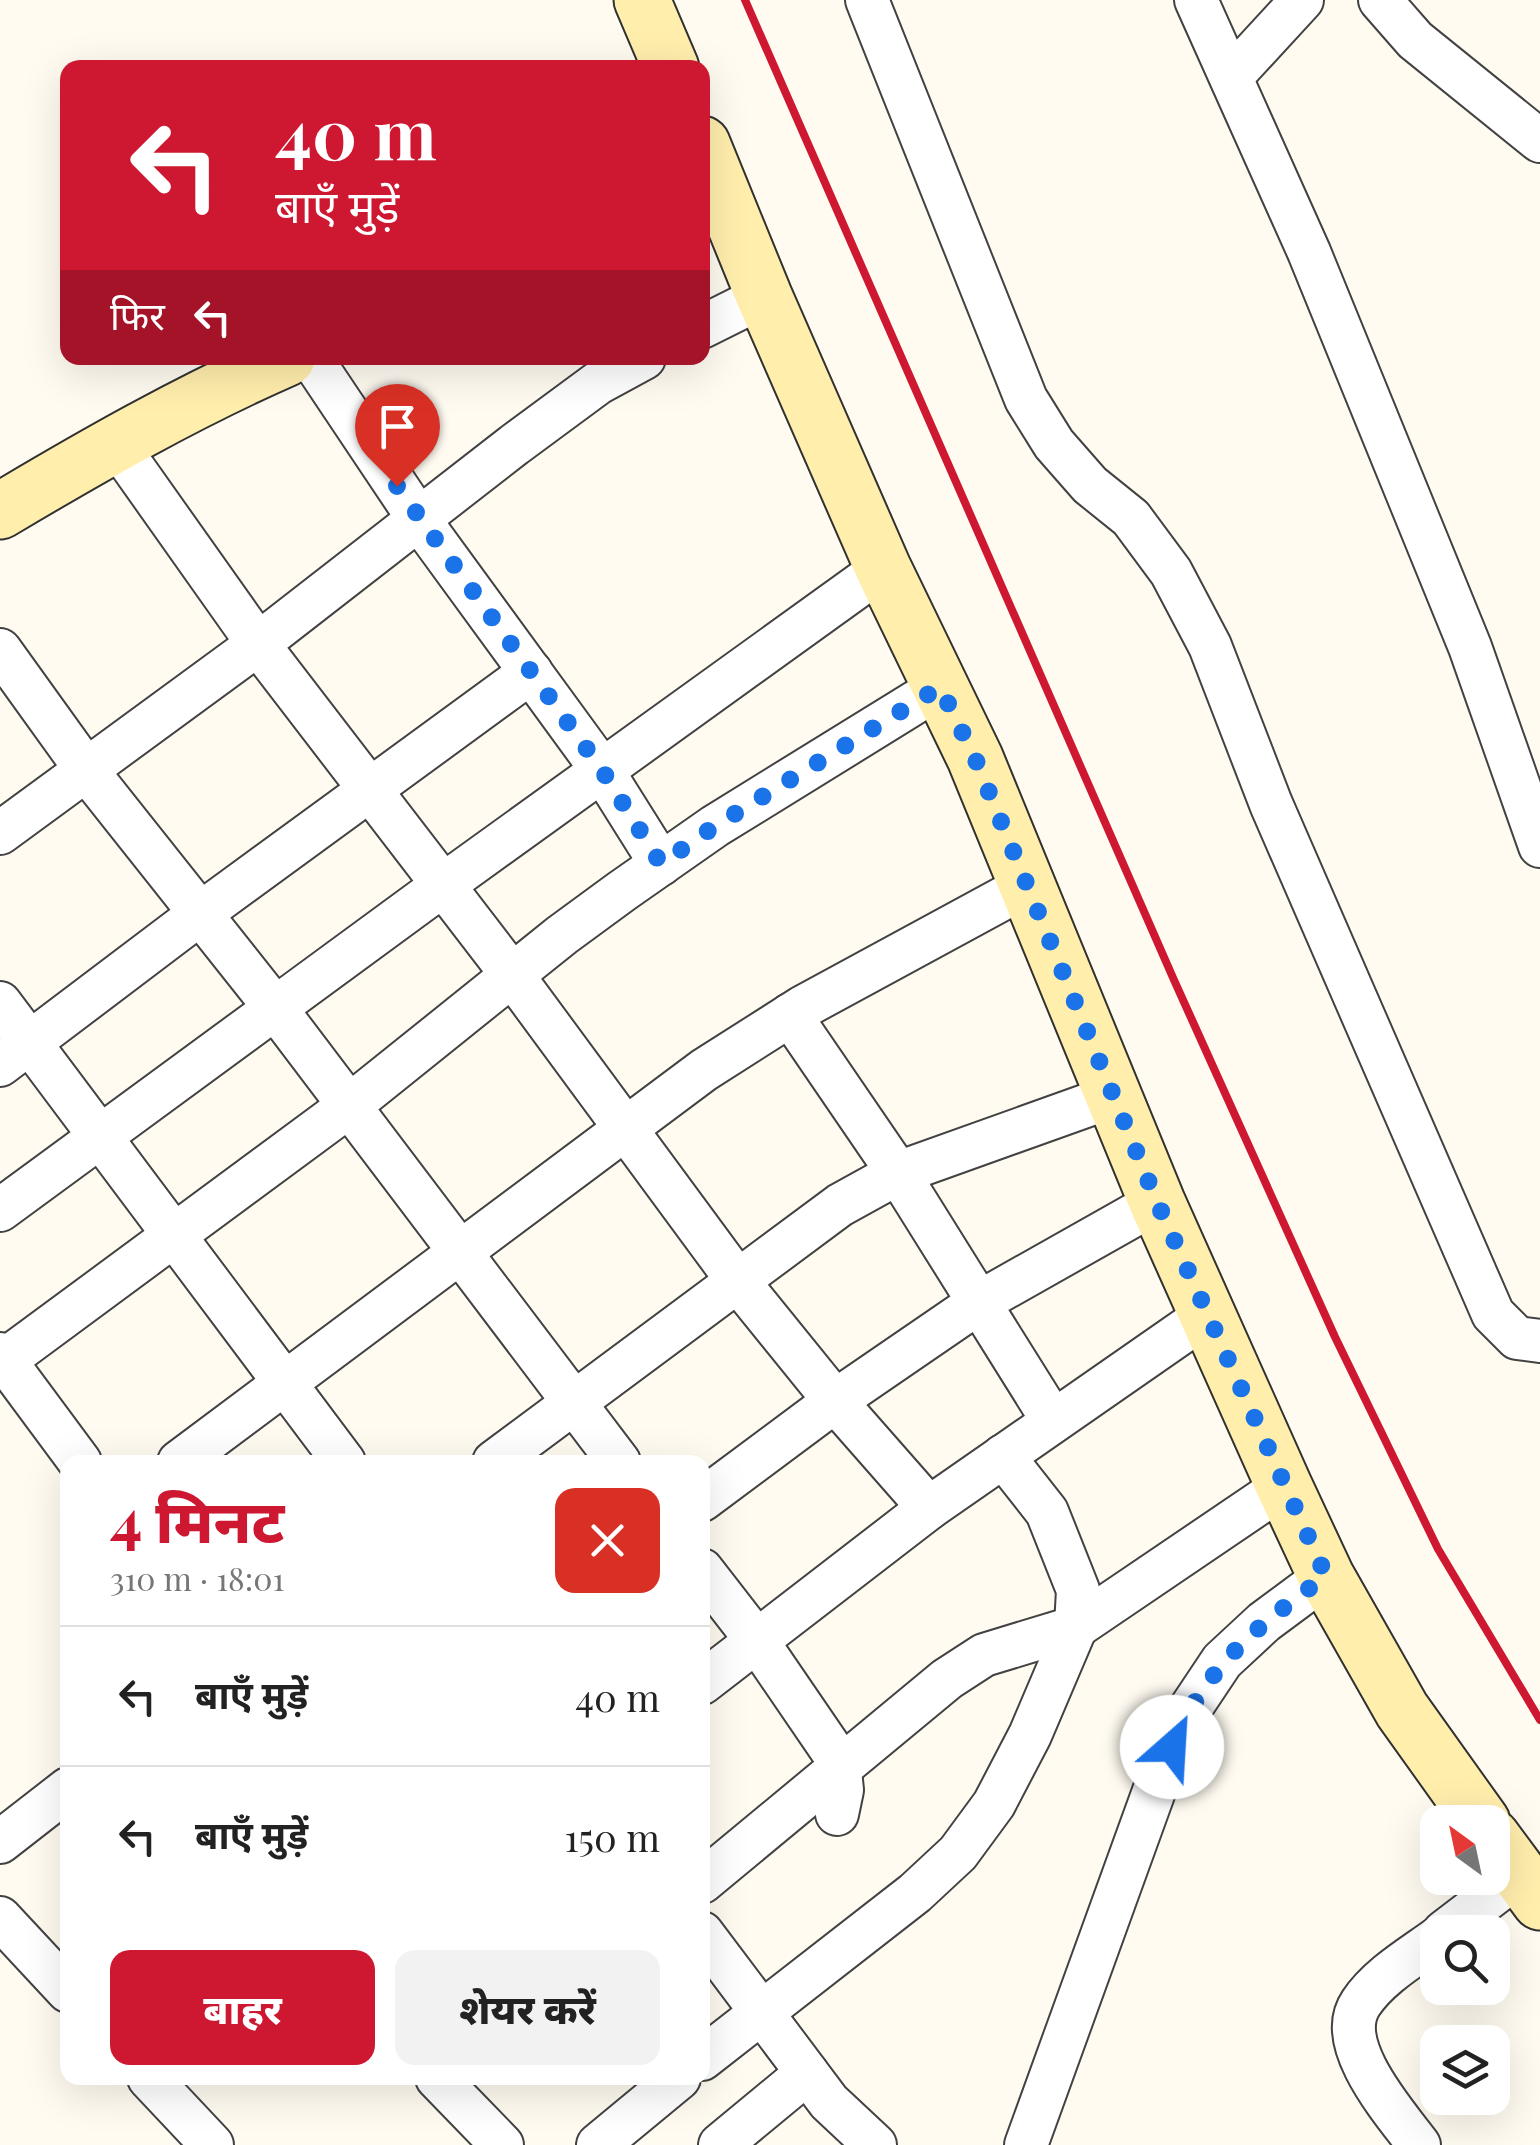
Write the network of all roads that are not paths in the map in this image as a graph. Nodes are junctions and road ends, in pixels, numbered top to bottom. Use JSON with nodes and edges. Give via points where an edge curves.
{"nodes":[{"id":1,"x":642,"y":0,"type":"edge"},
{"id":2,"x":867,"y":0,"type":"edge"},
{"id":3,"x":1196,"y":0,"type":"edge"},
{"id":4,"x":1302,"y":0,"type":"edge"},
{"id":5,"x":1380,"y":0,"type":"edge"},
{"id":6,"x":668,"y":60,"type":"edge"},
{"id":7,"x":1231,"y":77,"type":"junction"},
{"id":8,"x":1540,"y":141,"type":"edge"},
{"id":9,"x":710,"y":177,"type":"edge"},
{"id":10,"x":764,"y":296,"type":"junction"},
{"id":11,"x":710,"y":323,"type":"edge"},
{"id":12,"x":271,"y":365,"type":"edge"},
{"id":13,"x":316,"y":365,"type":"edge"},
{"id":14,"x":632,"y":365,"type":"edge"},
{"id":15,"x":115,"y":442,"type":"junction"},
{"id":16,"x":0,"y":512,"type":"edge"},
{"id":17,"x":418,"y":518,"type":"junction"},
{"id":18,"x":884,"y":568,"type":"junction"},
{"id":19,"x":258,"y":644,"type":"junction"},
{"id":20,"x":0,"y":650,"type":"edge"},
{"id":21,"x":531,"y":672,"type":"junction"},
{"id":22,"x":940,"y":687,"type":"junction"},
{"id":23,"x":602,"y":770,"type":"junction"},
{"id":24,"x":86,"y":771,"type":"junction"},
{"id":25,"x":370,"y":791,"type":"junction"},
{"id":26,"x":0,"y":833,"type":"edge"},
{"id":27,"x":1540,"y":846,"type":"edge"},
{"id":28,"x":661,"y":864,"type":"junction"},
{"id":29,"x":443,"y":885,"type":"junction"},
{"id":30,"x":1026,"y":886,"type":"junction"},
{"id":31,"x":201,"y":913,"type":"junction"},
{"id":32,"x":513,"y":976,"type":"junction"},
{"id":33,"x":0,"y":1003,"type":"edge"},
{"id":34,"x":276,"y":1009,"type":"junction"},
{"id":35,"x":790,"y":1015,"type":"junction"},
{"id":36,"x":16,"y":1054,"type":"edge"},
{"id":37,"x":1116,"y":1095,"type":"junction"},
{"id":38,"x":349,"y":1106,"type":"junction"},
{"id":39,"x":622,"y":1129,"type":"junction"},
{"id":40,"x":98,"y":1136,"type":"junction"},
{"id":41,"x":898,"y":1173,"type":"junction"},
{"id":42,"x":1157,"y":1202,"type":"junction"},
{"id":43,"x":0,"y":1210,"type":"edge"},
{"id":44,"x":171,"y":1234,"type":"junction"},
{"id":45,"x":460,"y":1251,"type":"junction"},
{"id":46,"x":737,"y":1280,"type":"junction"},
{"id":47,"x":978,"y":1303,"type":"junction"},
{"id":48,"x":1208,"y":1314,"type":"junction"},
{"id":49,"x":1540,"y":1341,"type":"edge"},
{"id":50,"x":2,"y":1357,"type":"edge"},
{"id":51,"x":285,"y":1384,"type":"junction"},
{"id":52,"x":836,"y":1401,"type":"junction"},
{"id":53,"x":572,"y":1402,"type":"junction"},
{"id":54,"x":1053,"y":1422,"type":"junction"},
{"id":55,"x":75,"y":1455,"type":"edge"},
{"id":56,"x":189,"y":1455,"type":"edge"},
{"id":57,"x":339,"y":1455,"type":"edge"},
{"id":58,"x":503,"y":1455,"type":"edge"},
{"id":59,"x":614,"y":1455,"type":"edge"},
{"id":60,"x":1003,"y":1456,"type":"junction"},
{"id":61,"x":1284,"y":1486,"type":"junction"},
{"id":62,"x":710,"y":1494,"type":"edge"},
{"id":63,"x":929,"y":1508,"type":"junction"},
{"id":64,"x":1326,"y":1576,"type":"junction"},
{"id":65,"x":710,"y":1580,"type":"edge"},
{"id":66,"x":1076,"y":1627,"type":"junction"},
{"id":67,"x":757,"y":1641,"type":"junction"},
{"id":68,"x":710,"y":1677,"type":"edge"},
{"id":69,"x":839,"y":1768,"type":"junction"},
{"id":70,"x":60,"y":1795,"type":"edge"},
{"id":71,"x":1470,"y":1805,"type":"edge"},
{"id":72,"x":838,"y":1814,"type":"dead end"},
{"id":73,"x":0,"y":1842,"type":"edge"},
{"id":74,"x":1518,"y":1871,"type":"edge"},
{"id":75,"x":710,"y":1875,"type":"edge"},
{"id":76,"x":1465,"y":1915,"type":"edge"},
{"id":77,"x":0,"y":1918,"type":"edge"},
{"id":78,"x":710,"y":1944,"type":"edge"},
{"id":79,"x":1420,"y":1952,"type":"edge"},
{"id":80,"x":60,"y":1982,"type":"edge"},
{"id":81,"x":762,"y":2012,"type":"junction"},
{"id":82,"x":710,"y":2053,"type":"edge"},
{"id":83,"x":807,"y":2073,"type":"junction"},
{"id":84,"x":156,"y":2085,"type":"edge"},
{"id":85,"x":444,"y":2085,"type":"edge"},
{"id":86,"x":671,"y":2085,"type":"edge"},
{"id":87,"x":212,"y":2145,"type":"edge"},
{"id":88,"x":502,"y":2145,"type":"edge"},
{"id":89,"x":598,"y":2145,"type":"edge"},
{"id":90,"x":720,"y":2145,"type":"edge"},
{"id":91,"x":876,"y":2145,"type":"edge"},
{"id":92,"x":1026,"y":2145,"type":"edge"},
{"id":93,"x":1419,"y":2145,"type":"edge"}],
"edges":[{"from":1,"to":6,"type":"street"},
{"from":2,"to":49,"type":"street","via":[[1026,399],[1054,444],[1130,518],[1171,572],[1210,646],[1271,804],[1493,1314],[1518,1338]]},
{"from":3,"to":7,"type":"street"},
{"from":4,"to":7,"type":"street"},
{"from":5,"to":8,"type":"street","via":[[1415,40]]},
{"from":7,"to":27,"type":"street","via":[[1470,647]]},
{"from":9,"to":10,"type":"street"},
{"from":10,"to":11,"type":"street"},
{"from":10,"to":18,"type":"street"},
{"from":12,"to":15,"type":"street"},
{"from":13,"to":17,"type":"street"},
{"from":14,"to":17,"type":"street"},
{"from":15,"to":16,"type":"street"},
{"from":15,"to":19,"type":"street"},
{"from":17,"to":19,"type":"street"},
{"from":17,"to":21,"type":"street"},
{"from":18,"to":22,"type":"street"},
{"from":18,"to":23,"type":"street"},
{"from":19,"to":24,"type":"street"},
{"from":19,"to":25,"type":"street"},
{"from":20,"to":24,"type":"street"},
{"from":21,"to":23,"type":"street"},
{"from":21,"to":25,"type":"street"},
{"from":22,"to":28,"type":"street"},
{"from":22,"to":30,"type":"street"},
{"from":23,"to":28,"type":"street"},
{"from":23,"to":29,"type":"street"},
{"from":24,"to":26,"type":"street"},
{"from":24,"to":31,"type":"street"},
{"from":25,"to":29,"type":"street"},
{"from":25,"to":31,"type":"street"},
{"from":28,"to":32,"type":"street"},
{"from":29,"to":32,"type":"street"},
{"from":29,"to":34,"type":"street"},
{"from":30,"to":35,"type":"street"},
{"from":30,"to":37,"type":"street"},
{"from":31,"to":34,"type":"street"},
{"from":31,"to":36,"type":"street"},
{"from":32,"to":38,"type":"street"},
{"from":32,"to":39,"type":"street"},
{"from":33,"to":36,"type":"street"},
{"from":34,"to":38,"type":"street"},
{"from":34,"to":40,"type":"street"},
{"from":35,"to":39,"type":"street"},
{"from":35,"to":41,"type":"street"},
{"from":36,"to":40,"type":"street"},
{"from":37,"to":41,"type":"street"},
{"from":37,"to":42,"type":"street"},
{"from":38,"to":44,"type":"street"},
{"from":38,"to":45,"type":"street"},
{"from":39,"to":45,"type":"street"},
{"from":39,"to":46,"type":"street"},
{"from":40,"to":43,"type":"street"},
{"from":40,"to":44,"type":"street"},
{"from":41,"to":46,"type":"street","via":[[840,1204]]},
{"from":41,"to":47,"type":"street"},
{"from":42,"to":47,"type":"street"},
{"from":42,"to":48,"type":"street"},
{"from":44,"to":50,"type":"street"},
{"from":44,"to":51,"type":"street"},
{"from":45,"to":51,"type":"street"},
{"from":45,"to":53,"type":"street"},
{"from":46,"to":52,"type":"street"},
{"from":46,"to":53,"type":"street"},
{"from":47,"to":52,"type":"street"},
{"from":47,"to":54,"type":"street"},
{"from":48,"to":54,"type":"street"},
{"from":48,"to":61,"type":"street"},
{"from":50,"to":55,"type":"street"},
{"from":51,"to":56,"type":"street"},
{"from":51,"to":57,"type":"street"},
{"from":52,"to":62,"type":"street"},
{"from":52,"to":63,"type":"street"},
{"from":53,"to":58,"type":"street"},
{"from":53,"to":59,"type":"street"},
{"from":54,"to":60,"type":"street"},
{"from":60,"to":63,"type":"street"},
{"from":60,"to":66,"type":"street","via":[[1047,1512],[1065,1551],[1078,1590]]},
{"from":61,"to":64,"type":"street"},
{"from":61,"to":66,"type":"street"},
{"from":63,"to":67,"type":"street"},
{"from":64,"to":71,"type":"street","via":[[1402,1710]]},
{"from":64,"to":92,"type":"street","via":[[1222,1662],[1188,1712]]},
{"from":65,"to":67,"type":"street"},
{"from":66,"to":69,"type":"street","via":[[984,1655]]},
{"from":66,"to":81,"type":"street","via":[[994,1804],[958,1853]]},
{"from":67,"to":68,"type":"street"},
{"from":67,"to":69,"type":"street"},
{"from":69,"to":72,"type":"street"},
{"from":69,"to":75,"type":"street"},
{"from":70,"to":73,"type":"street"},
{"from":74,"to":76,"type":"street"},
{"from":77,"to":80,"type":"street"},
{"from":78,"to":81,"type":"street"},
{"from":79,"to":93,"type":"street","via":[[1380,1982],[1359,2005],[1353,2025],[1358,2052]]},
{"from":81,"to":82,"type":"street"},
{"from":81,"to":83,"type":"street"},
{"from":83,"to":90,"type":"street"},
{"from":83,"to":91,"type":"street"},
{"from":84,"to":87,"type":"street"},
{"from":85,"to":88,"type":"street"},
{"from":86,"to":89,"type":"street"}]}
